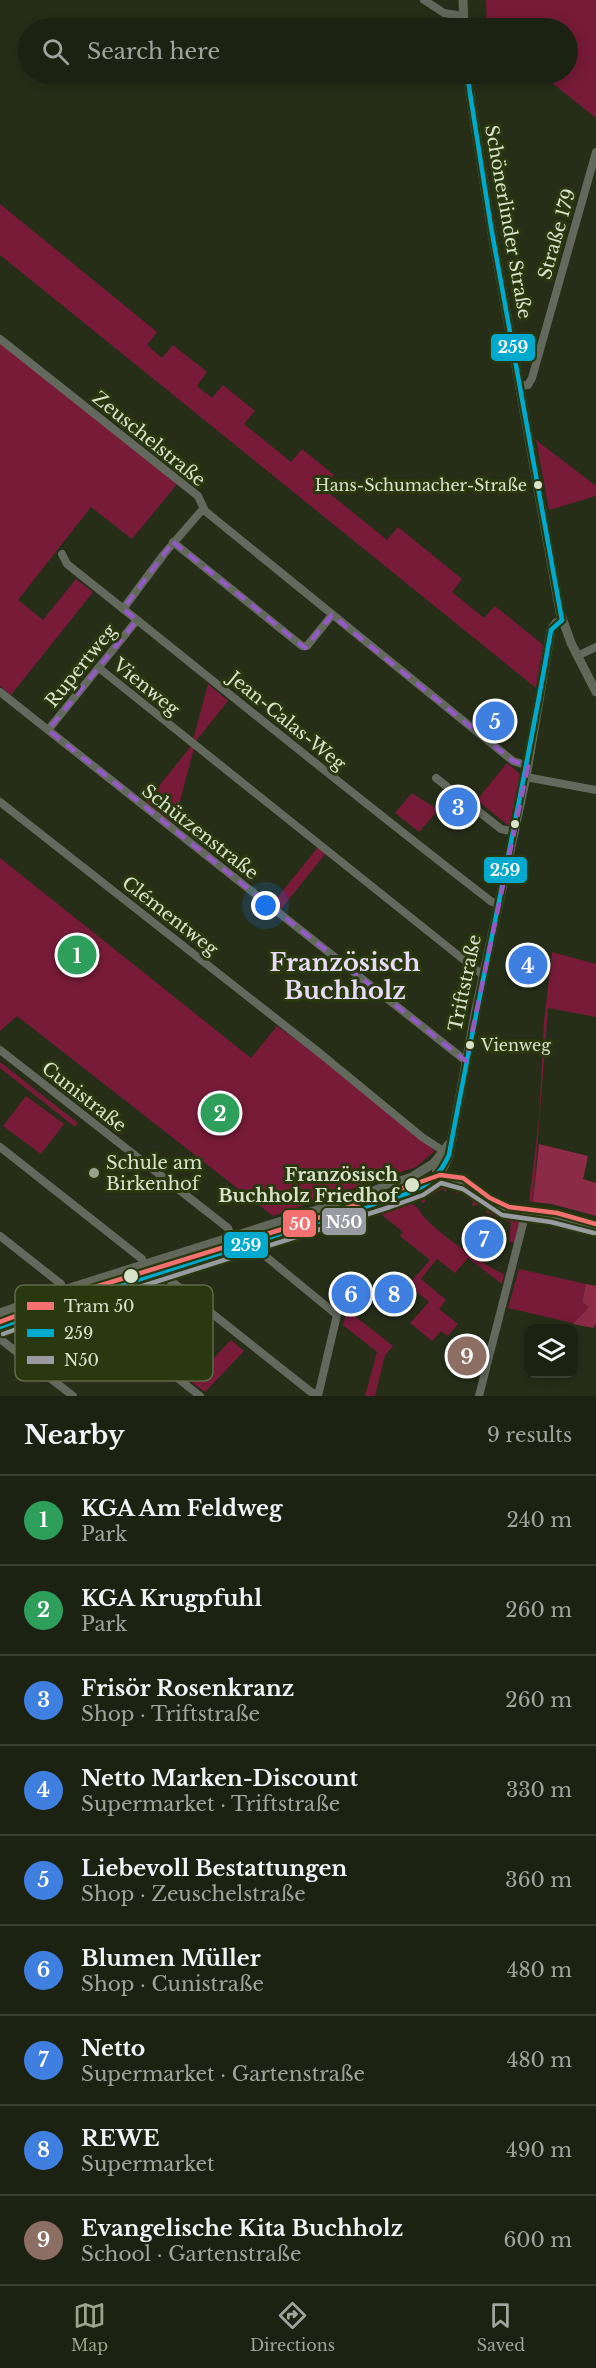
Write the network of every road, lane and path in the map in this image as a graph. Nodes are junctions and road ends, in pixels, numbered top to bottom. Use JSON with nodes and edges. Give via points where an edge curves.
{"nodes":[{"id":1,"x":424,"y":0,"type":"edge"},
{"id":2,"x":463,"y":0,"type":"edge"},
{"id":3,"x":463,"y":16,"type":"joint"},
{"id":4,"x":469,"y":84,"type":"edge"},
{"id":5,"x":596,"y":152,"type":"edge"},
{"id":6,"x":0,"y":339,"type":"edge"},
{"id":7,"x":519,"y":386,"type":"junction"},
{"id":8,"x":203,"y":508,"type":"junction"},
{"id":9,"x":173,"y":542,"type":"junction"},
{"id":10,"x":62,"y":554,"type":"dead end"},
{"id":11,"x":123,"y":609,"type":"junction"},
{"id":12,"x":332,"y":615,"type":"junction"},
{"id":13,"x":137,"y":620,"type":"junction"},
{"id":14,"x":562,"y":620,"type":"junction"},
{"id":15,"x":596,"y":647,"type":"edge"},
{"id":16,"x":577,"y":656,"type":"junction"},
{"id":17,"x":99,"y":668,"type":"junction"},
{"id":18,"x":0,"y":692,"type":"edge"},
{"id":19,"x":596,"y":692,"type":"edge"},
{"id":20,"x":48,"y":730,"type":"junction"},
{"id":21,"x":528,"y":766,"type":"junction"},
{"id":22,"x":526,"y":777,"type":"junction"},
{"id":23,"x":436,"y":778,"type":"dead end"},
{"id":24,"x":596,"y":790,"type":"edge"},
{"id":25,"x":0,"y":802,"type":"edge"},
{"id":26,"x":515,"y":832,"type":"junction"},
{"id":27,"x":499,"y":904,"type":"junction"},
{"id":28,"x":484,"y":976,"type":"junction"},
{"id":29,"x":0,"y":1050,"type":"edge"},
{"id":30,"x":466,"y":1061,"type":"junction"},
{"id":31,"x":0,"y":1146,"type":"edge"},
{"id":32,"x":443,"y":1155,"type":"junction"},
{"id":33,"x":440,"y":1175,"type":"junction"},
{"id":34,"x":526,"y":1212,"type":"junction"},
{"id":35,"x":596,"y":1226,"type":"edge"},
{"id":36,"x":254,"y":1230,"type":"junction"},
{"id":37,"x":0,"y":1236,"type":"edge"},
{"id":38,"x":231,"y":1237,"type":"junction"},
{"id":39,"x":258,"y":1243,"type":"junction"},
{"id":40,"x":235,"y":1250,"type":"junction"},
{"id":41,"x":143,"y":1264,"type":"junction"},
{"id":42,"x":163,"y":1272,"type":"junction"},
{"id":43,"x":61,"y":1285,"type":"edge"},
{"id":44,"x":78,"y":1285,"type":"edge"},
{"id":45,"x":122,"y":1285,"type":"edge"},
{"id":46,"x":176,"y":1285,"type":"edge"},
{"id":47,"x":15,"y":1308,"type":"edge"},
{"id":48,"x":0,"y":1313,"type":"edge"},
{"id":49,"x":213,"y":1315,"type":"edge"},
{"id":50,"x":15,"y":1322,"type":"edge"},
{"id":51,"x":0,"y":1327,"type":"edge"},
{"id":52,"x":0,"y":1339,"type":"edge"},
{"id":53,"x":15,"y":1351,"type":"edge"},
{"id":54,"x":55,"y":1381,"type":"edge"},
{"id":55,"x":181,"y":1381,"type":"edge"},
{"id":56,"x":318,"y":1395,"type":"edge"},
{"id":57,"x":74,"y":1396,"type":"edge"},
{"id":58,"x":200,"y":1396,"type":"edge"},
{"id":59,"x":479,"y":1396,"type":"edge"}],
"edges":[{"from":1,"to":3,"type":"street","via":[[444,13]]},
{"from":2,"to":3,"type":"main road"},
{"from":4,"to":7,"type":"main road","name":"Schönerlinder Straße"},
{"from":5,"to":7,"type":"street","name":"Straße 179","via":[[532,378],[528,385]]},
{"from":6,"to":8,"type":"street","name":"Zeuschelstraße","via":[[198,496]]},
{"from":7,"to":14,"type":"main road","name":"Schönerlinder Straße"},
{"from":8,"to":9,"type":"street","name":"Rupertweg"},
{"from":8,"to":12,"type":"street","name":"Zeuschelstraße"},
{"from":9,"to":11,"type":"street","name":"Rupertweg"},
{"from":9,"to":12,"type":"street","via":[[302,646],[307,646]]},
{"from":10,"to":11,"type":"street","name":"Jean-Calas-Weg","via":[[67,564]]},
{"from":11,"to":13,"type":"street","name":"Jean-Calas-Weg"},
{"from":12,"to":21,"type":"street","name":"Zeuschelstraße","via":[[513,760]]},
{"from":13,"to":17,"type":"street","name":"Rupertweg"},
{"from":13,"to":27,"type":"street","name":"Jean-Calas-Weg","via":[[432,856]]},
{"from":14,"to":16,"type":"main road","name":"Schönerlinder Straße"},
{"from":14,"to":21,"type":"main road","name":"Triftstraße","via":[[551,630]]},
{"from":15,"to":16,"type":"street"},
{"from":16,"to":19,"type":"main road","name":"Schönerlinder Straße"},
{"from":17,"to":20,"type":"street","name":"Rupertweg"},
{"from":17,"to":28,"type":"street","name":"Vienweg"},
{"from":18,"to":20,"type":"street","name":"Schützenstraße"},
{"from":20,"to":30,"type":"street","name":"Schützenstraße"},
{"from":21,"to":22,"type":"main road","name":"Triftstraße"},
{"from":22,"to":24,"type":"street"},
{"from":22,"to":26,"type":"main road","name":"Triftstraße"},
{"from":23,"to":26,"type":"street","via":[[501,829]]},
{"from":25,"to":32,"type":"street","name":"Clémentweg"},
{"from":26,"to":27,"type":"main road","name":"Triftstraße"},
{"from":27,"to":28,"type":"main road","name":"Triftstraße"},
{"from":28,"to":30,"type":"main road","name":"Triftstraße"},
{"from":29,"to":38,"type":"street","name":"Cunistraße","via":[[228,1228]]},
{"from":30,"to":32,"type":"main road","name":"Triftstraße","via":[[451,1142]]},
{"from":31,"to":41,"type":"street","via":[[142,1259]]},
{"from":32,"to":33,"type":"main road","name":"Triftstraße"},
{"from":32,"to":36,"type":"main road","via":[[412,1177]]},
{"from":33,"to":34,"type":"street","via":[[466,1182],[498,1206]]},
{"from":33,"to":39,"type":"main road","via":[[408,1193]]},
{"from":34,"to":35,"type":"street"},
{"from":34,"to":59,"type":"street"},
{"from":36,"to":38,"type":"main road"},
{"from":36,"to":39,"type":"main road"},
{"from":37,"to":43,"type":"street"},
{"from":38,"to":40,"type":"main road"},
{"from":38,"to":41,"type":"main road"},
{"from":39,"to":40,"type":"main road"},
{"from":39,"to":56,"type":"street","via":[[264,1256],[334,1311],[338,1319]]},
{"from":40,"to":42,"type":"main road"},
{"from":41,"to":44,"type":"main road"},
{"from":42,"to":45,"type":"main road"},
{"from":42,"to":46,"type":"street"},
{"from":47,"to":48,"type":"main road"},
{"from":49,"to":56,"type":"street"},
{"from":50,"to":51,"type":"main road"},
{"from":52,"to":53,"type":"street"},
{"from":54,"to":57,"type":"street"},
{"from":55,"to":58,"type":"street"}]}
